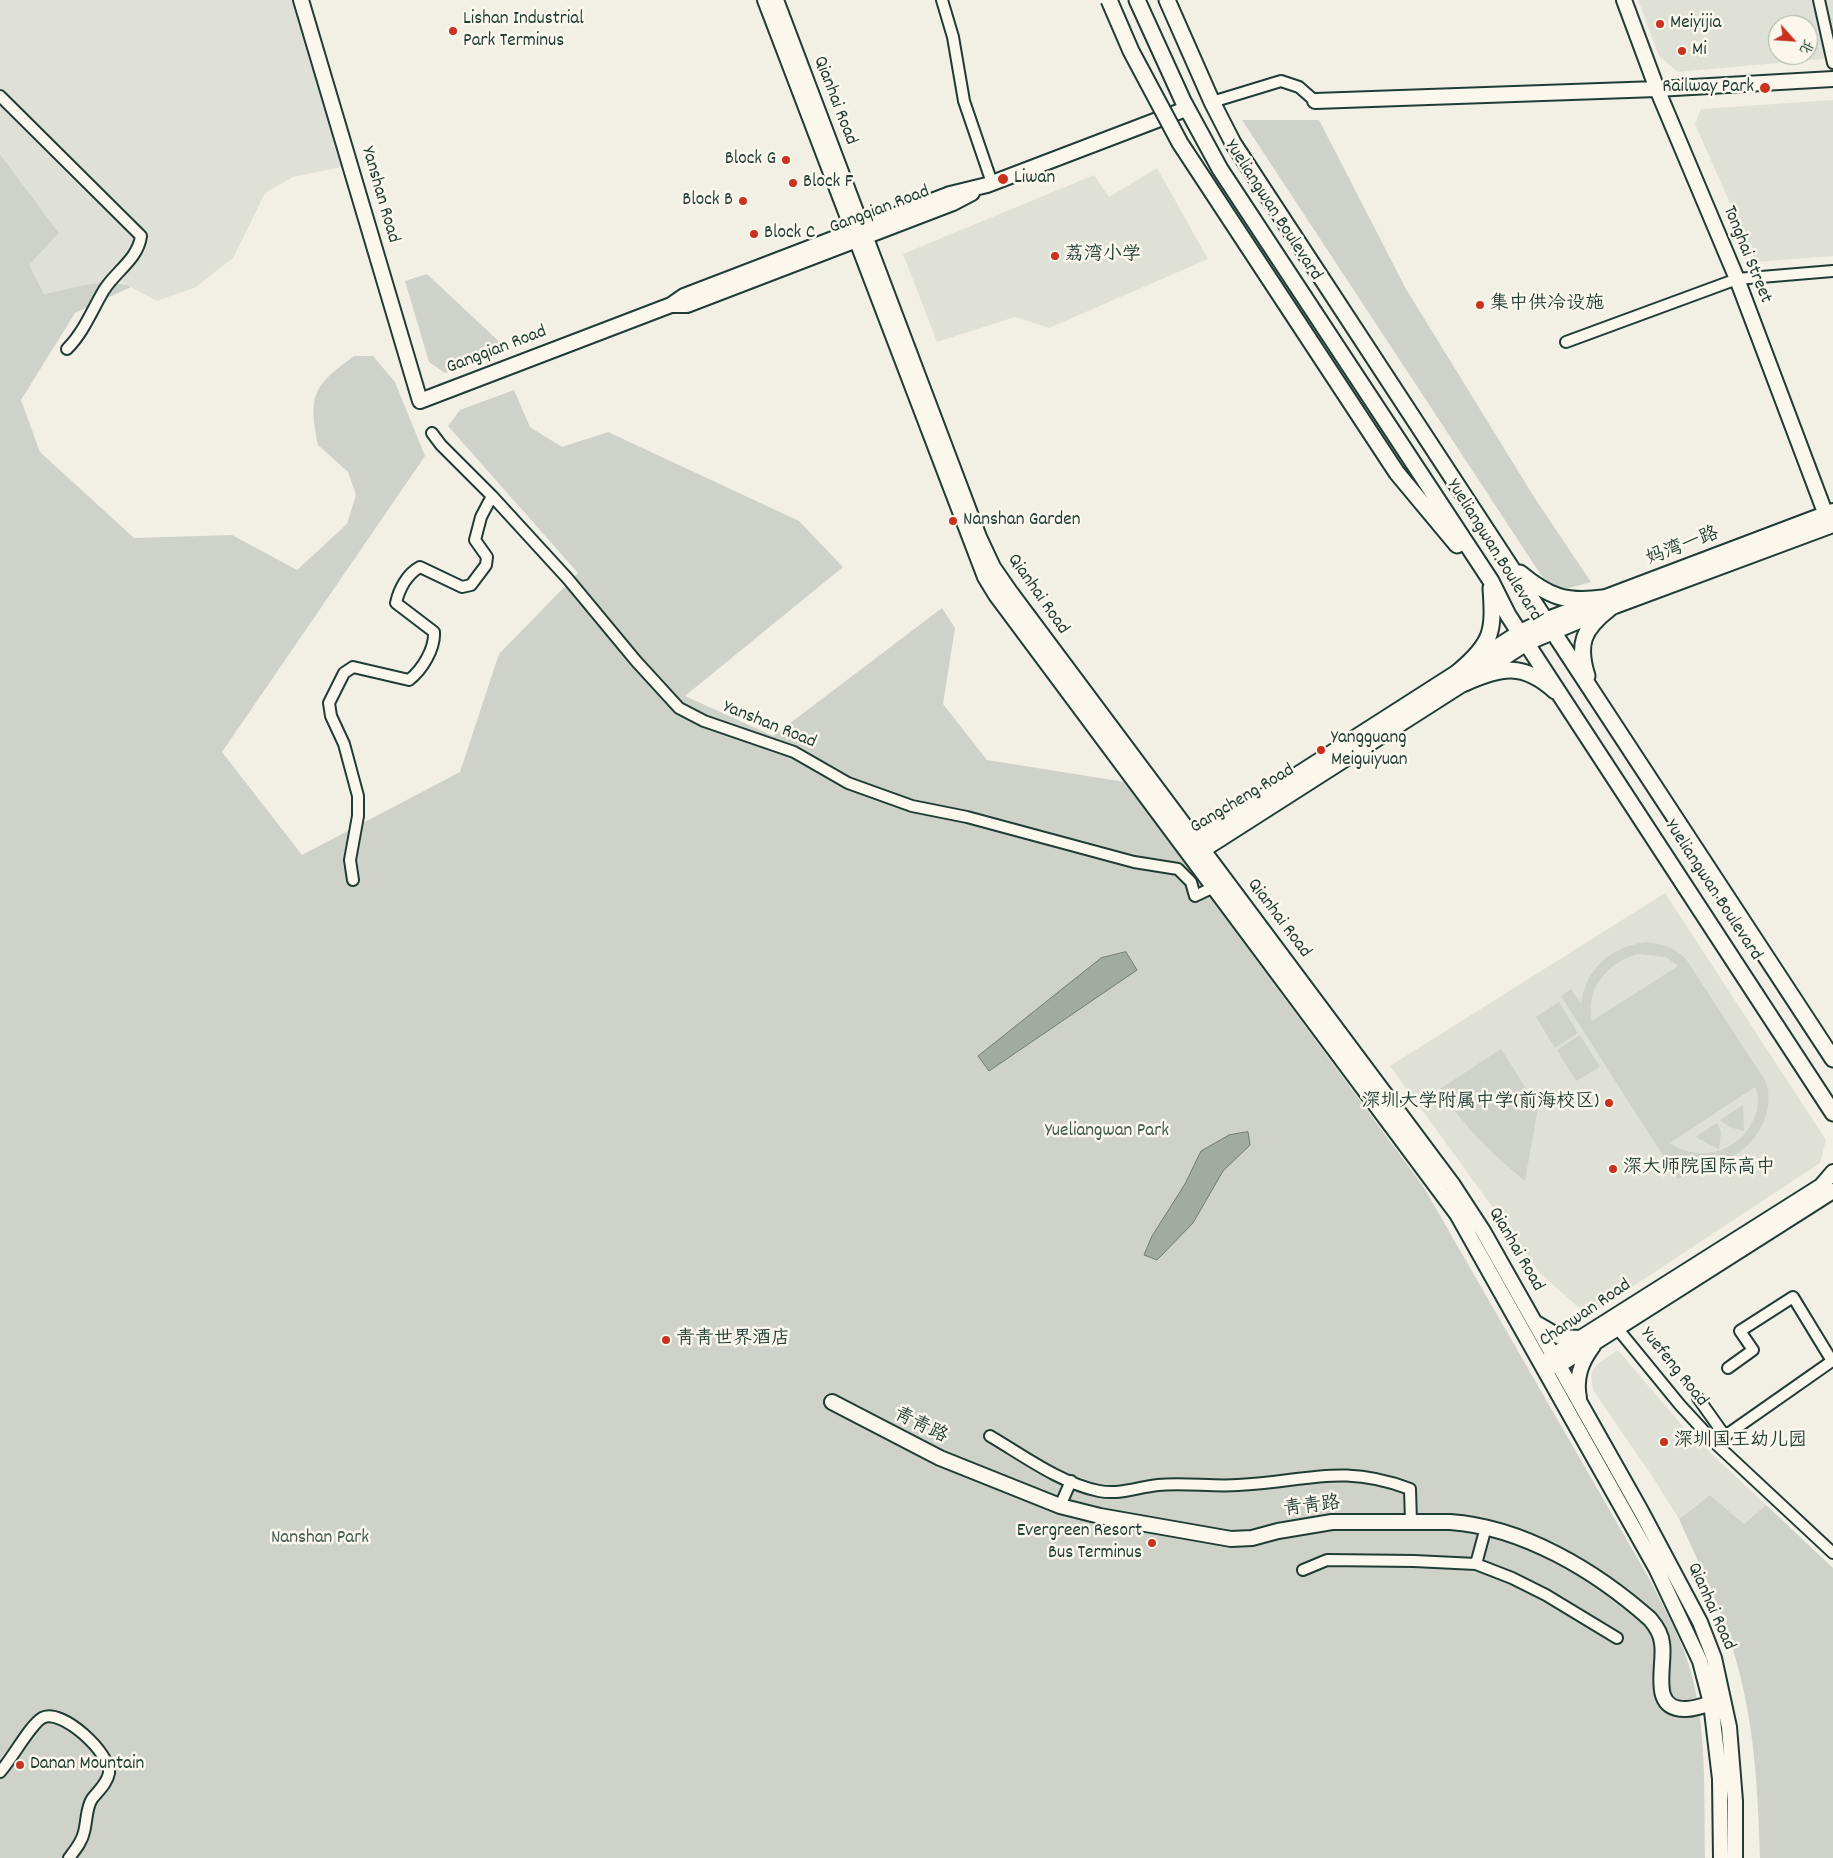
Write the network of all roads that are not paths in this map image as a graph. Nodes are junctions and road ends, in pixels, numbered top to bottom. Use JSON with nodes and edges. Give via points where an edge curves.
{"nodes":[{"id":1,"x":301,"y":0,"type":"edge"},
{"id":2,"x":765,"y":0,"type":"edge"},
{"id":3,"x":776,"y":0,"type":"edge"},
{"id":4,"x":942,"y":0,"type":"edge"},
{"id":5,"x":1109,"y":0,"type":"edge"},
{"id":6,"x":1138,"y":0,"type":"edge"},
{"id":7,"x":1167,"y":0,"type":"edge"},
{"id":8,"x":1624,"y":0,"type":"edge"},
{"id":9,"x":1819,"y":0,"type":"edge"},
{"id":10,"x":1833,"y":63,"type":"edge"},
{"id":11,"x":1833,"y":80,"type":"edge"},
{"id":12,"x":1657,"y":89,"type":"junction"},
{"id":13,"x":0,"y":96,"type":"edge"},
{"id":14,"x":1315,"y":101,"type":"joint"},
{"id":15,"x":1212,"y":102,"type":"junction"},
{"id":16,"x":1186,"y":109,"type":"junction"},
{"id":17,"x":989,"y":184,"type":"junction"},
{"id":18,"x":859,"y":234,"type":"junction"},
{"id":19,"x":1833,"y":271,"type":"edge"},
{"id":20,"x":1737,"y":279,"type":"junction"},
{"id":21,"x":1566,"y":342,"type":"dead end"},
{"id":22,"x":67,"y":349,"type":"dead end"},
{"id":23,"x":420,"y":401,"type":"joint"},
{"id":24,"x":432,"y":433,"type":"dead end"},
{"id":25,"x":492,"y":496,"type":"junction"},
{"id":26,"x":1830,"y":519,"type":"edge"},
{"id":27,"x":1505,"y":558,"type":"junction"},
{"id":28,"x":1487,"y":576,"type":"junction"},
{"id":29,"x":1606,"y":604,"type":"junction"},
{"id":30,"x":1549,"y":626,"type":"junction"},
{"id":31,"x":1524,"y":638,"type":"junction"},
{"id":32,"x":1462,"y":677,"type":"junction"},
{"id":33,"x":1594,"y":694,"type":"junction"},
{"id":34,"x":1568,"y":705,"type":"junction"},
{"id":35,"x":1195,"y":848,"type":"junction"},
{"id":36,"x":353,"y":880,"type":"dead end"},
{"id":37,"x":1214,"y":887,"type":"junction"},
{"id":38,"x":1833,"y":1059,"type":"edge"},
{"id":39,"x":1833,"y":1113,"type":"edge"},
{"id":40,"x":1833,"y":1172,"type":"edge"},
{"id":41,"x":1833,"y":1191,"type":"edge"},
{"id":42,"x":1531,"y":1317,"type":"junction"},
{"id":43,"x":1617,"y":1328,"type":"junction"},
{"id":44,"x":1581,"y":1338,"type":"junction"},
{"id":45,"x":1598,"y":1340,"type":"junction"},
{"id":46,"x":1555,"y":1361,"type":"junction"},
{"id":47,"x":1543,"y":1367,"type":"junction"},
{"id":48,"x":1728,"y":1368,"type":"dead end"},
{"id":49,"x":1698,"y":1398,"type":"dead end"},
{"id":50,"x":832,"y":1402,"type":"dead end"},
{"id":51,"x":1581,"y":1406,"type":"junction"},
{"id":52,"x":990,"y":1436,"type":"dead end"},
{"id":53,"x":1725,"y":1436,"type":"junction"},
{"id":54,"x":1714,"y":1443,"type":"junction"},
{"id":55,"x":1071,"y":1481,"type":"junction"},
{"id":56,"x":1060,"y":1506,"type":"junction"},
{"id":57,"x":1411,"y":1522,"type":"junction"},
{"id":58,"x":1486,"y":1527,"type":"junction"},
{"id":59,"x":1833,"y":1553,"type":"edge"},
{"id":60,"x":1476,"y":1564,"type":"junction"},
{"id":61,"x":1303,"y":1570,"type":"dead end"},
{"id":62,"x":1617,"y":1638,"type":"dead end"},
{"id":63,"x":1717,"y":1701,"type":"junction"},
{"id":64,"x":0,"y":1772,"type":"edge"},
{"id":65,"x":69,"y":1858,"type":"edge"},
{"id":66,"x":1721,"y":1858,"type":"edge"},
{"id":67,"x":1735,"y":1858,"type":"edge"}],
"edges":[{"from":1,"to":23,"type":"street","name":"Yanshan Road"},
{"from":2,"to":18,"type":"street","name":"Qianhai Road"},
{"from":3,"to":18,"type":"street","name":"Qianhai Road"},
{"from":4,"to":17,"type":"street","via":[[953,37],[964,101]]},
{"from":5,"to":28,"type":"main road","bridge":true,"via":[[1135,59],[1180,143],[1397,473]]},
{"from":6,"to":16,"type":"main road","name":"Yueliangwan Boulevard"},
{"from":7,"to":15,"type":"main road","name":"Yueliangwan Boulevard"},
{"from":8,"to":12,"type":"street","name":"Tonghai Street"},
{"from":9,"to":10,"type":"street"},
{"from":11,"to":12,"type":"street"},
{"from":12,"to":14,"type":"street"},
{"from":12,"to":20,"type":"street","name":"Tonghai Street"},
{"from":13,"to":22,"type":"street","via":[[141,236],[139,248],[105,289],[81,332]]},
{"from":14,"to":15,"type":"street","via":[[1299,87],[1281,81]]},
{"from":15,"to":27,"type":"main road","name":"Yueliangwan Boulevard","via":[[1233,143]]},
{"from":16,"to":17,"type":"street","name":"Gangqian Road"},
{"from":16,"to":28,"type":"main road","name":"Yueliangwan Boulevard","via":[[1220,169]]},
{"from":17,"to":18,"type":"street","name":"Gangqian Road","via":[[950,194]]},
{"from":18,"to":23,"type":"street","name":"Gangqian Road","via":[[684,296],[671,305]]},
{"from":18,"to":35,"type":"street","name":"Qianhai Road","via":[[988,557]]},
{"from":19,"to":20,"type":"street"},
{"from":20,"to":21,"type":"street"},
{"from":20,"to":26,"type":"street","name":"Tonghai Street"},
{"from":24,"to":25,"type":"street","name":"Yanshan Road"},
{"from":25,"to":36,"type":"street","via":[[481,517],[475,540],[487,557],[486,565],[471,585],[462,587],[420,567],[412,571],[398,592],[396,603],[434,632],[435,641],[418,673],[409,680],[353,667],[344,673],[329,703],[358,796],[350,860]]},
{"from":25,"to":37,"type":"street","name":"Yanshan Road","via":[[679,708],[704,721],[794,752],[848,783],[912,806],[967,817],[1134,862],[1178,869],[1191,882],[1195,896]]},
{"from":26,"to":29,"type":"street","name":"妈湾一路"},
{"from":27,"to":29,"type":"main road","via":[[1532,583],[1554,596]]},
{"from":27,"to":30,"type":"main road","name":"Yueliangwan Boulevard"},
{"from":28,"to":31,"type":"main road","name":"Yueliangwan Boulevard"},
{"from":28,"to":32,"type":"main road","via":[[1494,614],[1491,632]]},
{"from":29,"to":30,"type":"street","name":"妈湾一路"},
{"from":29,"to":33,"type":"main road","via":[[1586,631],[1582,645],[1582,656]]},
{"from":30,"to":31,"type":"street","name":"Gangcheng Road"},
{"from":30,"to":33,"type":"main road","name":"Yueliangwan Boulevard"},
{"from":31,"to":32,"type":"street","name":"Gangcheng Road"},
{"from":31,"to":34,"type":"main road","name":"Yueliangwan Boulevard"},
{"from":32,"to":34,"type":"main road","via":[[1514,669],[1539,679]]},
{"from":32,"to":35,"type":"street","name":"Gangcheng Road"},
{"from":33,"to":38,"type":"main road","name":"Yueliangwan Boulevard"},
{"from":34,"to":39,"type":"main road","name":"Yueliangwan Boulevard"},
{"from":35,"to":37,"type":"street","name":"Qianhai Road"},
{"from":35,"to":42,"type":"street","name":"Qianhai Road","via":[[1453,1185]]},
{"from":37,"to":47,"type":"street","name":"Qianhai Road","via":[[1457,1214]]},
{"from":40,"to":44,"type":"street","name":"Chanwan Road","via":[[1821,1186]]},
{"from":41,"to":43,"type":"street","name":"Chanwan Road"},
{"from":42,"to":44,"type":"street","via":[[1560,1337]]},
{"from":42,"to":46,"type":"street","name":"Qianhai Road"},
{"from":43,"to":45,"type":"street","name":"Chanwan Road"},
{"from":43,"to":54,"type":"street","name":"Yuefeng Road"},
{"from":44,"to":46,"type":"street","name":"Chanwan Road"},
{"from":45,"to":46,"type":"street","name":"Chanwan Road"},
{"from":45,"to":51,"type":"street","via":[[1578,1376]]},
{"from":46,"to":47,"type":"street","name":"Chanwan Road"},
{"from":46,"to":51,"type":"street","name":"Qianhai Road"},
{"from":47,"to":63,"type":"street","name":"Qianhai Road","via":[[1676,1606]]},
{"from":48,"to":53,"type":"street","via":[[1753,1350],[1740,1331],[1793,1297],[1832,1361]]},
{"from":49,"to":53,"type":"street"},
{"from":50,"to":56,"type":"street","name":"青青路","via":[[940,1458]]},
{"from":51,"to":63,"type":"street","name":"Qianhai Road","via":[[1700,1622],[1714,1658]]},
{"from":52,"to":55,"type":"street"},
{"from":53,"to":54,"type":"street"},
{"from":54,"to":59,"type":"street","name":"Yuefeng Road"},
{"from":55,"to":56,"type":"street"},
{"from":55,"to":57,"type":"street","via":[[1098,1491],[1122,1493],[1160,1484],[1254,1485],[1311,1476],[1356,1475],[1410,1490]]},
{"from":56,"to":57,"type":"street","name":"青青路","via":[[1231,1540],[1332,1522]]},
{"from":57,"to":58,"type":"street","name":"青青路","via":[[1466,1523]]},
{"from":58,"to":60,"type":"street"},
{"from":58,"to":63,"type":"street","name":"青青路","via":[[1540,1547],[1597,1579],[1650,1619],[1660,1634],[1663,1650],[1660,1689],[1667,1702],[1688,1709]]},
{"from":60,"to":61,"type":"street","via":[[1327,1560]]},
{"from":60,"to":62,"type":"street","via":[[1546,1595]]},
{"from":63,"to":66,"type":"street","name":"Qianhai Road"},
{"from":63,"to":67,"type":"street","name":"Qianhai Road","via":[[1729,1727]]},
{"from":64,"to":65,"type":"street","via":[[44,1717],[68,1721],[80,1730],[105,1760],[109,1776],[92,1800],[84,1834]]}]}
